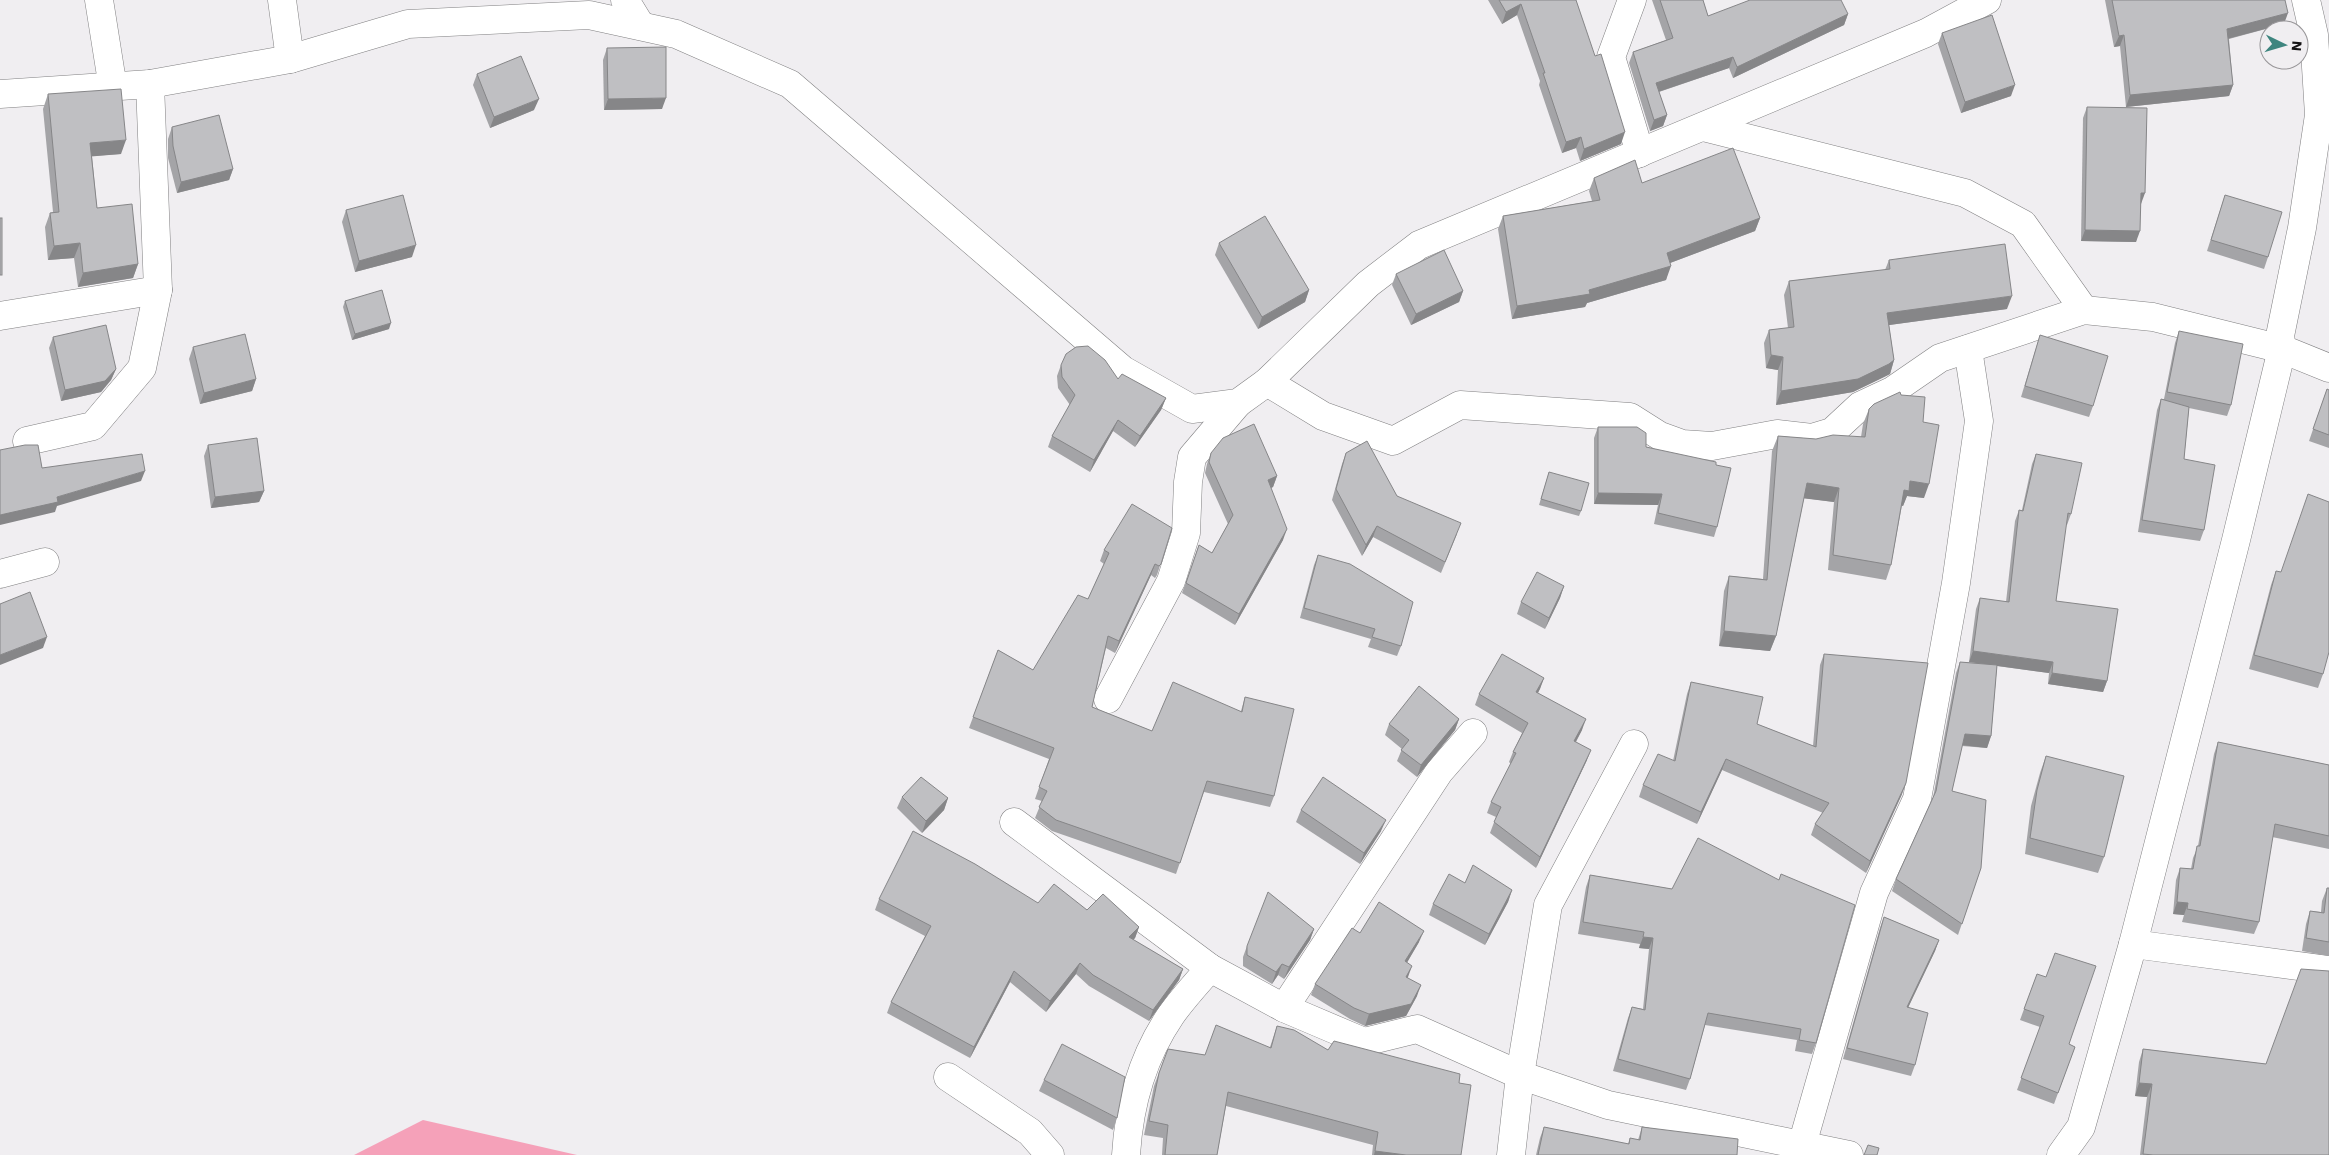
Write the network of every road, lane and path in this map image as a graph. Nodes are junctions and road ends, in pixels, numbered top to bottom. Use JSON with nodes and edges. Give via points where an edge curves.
{"nodes":[{"id":1,"x":99,"y":0,"type":"edge"},
{"id":2,"x":282,"y":0,"type":"edge"},
{"id":3,"x":625,"y":0,"type":"edge"},
{"id":4,"x":1632,"y":0,"type":"edge"},
{"id":5,"x":1987,"y":0,"type":"edge"},
{"id":6,"x":2306,"y":0,"type":"edge"},
{"id":7,"x":641,"y":26,"type":"junction"},
{"id":8,"x":290,"y":59,"type":"junction"},
{"id":9,"x":150,"y":84,"type":"junction"},
{"id":10,"x":113,"y":88,"type":"junction"},
{"id":11,"x":0,"y":94,"type":"edge"},
{"id":12,"x":1703,"y":127,"type":"junction"},
{"id":13,"x":1640,"y":153,"type":"junction"},
{"id":14,"x":158,"y":290,"type":"junction"},
{"id":15,"x":2084,"y":310,"type":"junction"},
{"id":16,"x":0,"y":316,"type":"edge"},
{"id":17,"x":2282,"y":348,"type":"junction"},
{"id":18,"x":1968,"y":349,"type":"junction"},
{"id":19,"x":2329,"y":368,"type":"edge"},
{"id":20,"x":1267,"y":382,"type":"junction"},
{"id":21,"x":1238,"y":403,"type":"junction"},
{"id":22,"x":26,"y":441,"type":"dead end"},
{"id":23,"x":45,"y":562,"type":"dead end"},
{"id":24,"x":0,"y":574,"type":"edge"},
{"id":25,"x":1108,"y":698,"type":"dead end"},
{"id":26,"x":1473,"y":733,"type":"dead end"},
{"id":27,"x":1634,"y":744,"type":"dead end"},
{"id":28,"x":1014,"y":822,"type":"dead end"},
{"id":29,"x":2133,"y":944,"type":"junction"},
{"id":30,"x":1210,"y":968,"type":"junction"},
{"id":31,"x":2329,"y":970,"type":"edge"},
{"id":32,"x":1284,"y":1008,"type":"junction"},
{"id":33,"x":1520,"y":1075,"type":"junction"},
{"id":34,"x":948,"y":1077,"type":"dead end"},
{"id":35,"x":1802,"y":1145,"type":"junction"},
{"id":36,"x":1050,"y":1155,"type":"edge"},
{"id":37,"x":1126,"y":1155,"type":"edge"},
{"id":38,"x":1511,"y":1155,"type":"edge"},
{"id":39,"x":1849,"y":1155,"type":"edge"},
{"id":40,"x":2061,"y":1155,"type":"edge"}],
"edges":[{"from":1,"to":10,"type":"street"},
{"from":2,"to":8,"type":"street"},
{"from":3,"to":7,"type":"street"},
{"from":4,"to":13,"type":"street","via":[[1611,57]]},
{"from":5,"to":12,"type":"street","via":[[1926,33]]},
{"from":6,"to":17,"type":"street","via":[[2314,35],[2318,114],[2302,228],[2280,336]]},
{"from":7,"to":8,"type":"street","via":[[589,15],[408,24]]},
{"from":7,"to":21,"type":"street","via":[[676,34],[790,84],[1123,370],[1192,409]]},
{"from":8,"to":9,"type":"street"},
{"from":9,"to":10,"type":"street"},
{"from":9,"to":14,"type":"street"},
{"from":10,"to":11,"type":"street"},
{"from":12,"to":13,"type":"street"},
{"from":12,"to":15,"type":"street","via":[[1965,193],[2023,224]]},
{"from":13,"to":20,"type":"street","via":[[1419,245],[1368,284]]},
{"from":14,"to":16,"type":"street"},
{"from":14,"to":22,"type":"street","via":[[142,368],[93,426]]},
{"from":15,"to":17,"type":"street","via":[[2154,317]]},
{"from":15,"to":18,"type":"street"},
{"from":17,"to":19,"type":"street"},
{"from":17,"to":29,"type":"street"},
{"from":18,"to":20,"type":"street","via":[[1940,358],[1892,391],[1860,406],[1832,432],[1812,438],[1777,434],[1712,446],[1682,444],[1660,436],[1630,417],[1460,405],[1394,441],[1324,416]]},
{"from":18,"to":35,"type":"street","via":[[1980,421],[1956,583],[1917,799],[1874,893]]},
{"from":20,"to":21,"type":"street"},
{"from":21,"to":25,"type":"street","via":[[1192,457],[1186,532],[1171,581]]},
{"from":23,"to":24,"type":"street"},
{"from":26,"to":32,"type":"street","via":[[1438,772]]},
{"from":27,"to":33,"type":"street","via":[[1548,905]]},
{"from":28,"to":30,"type":"street"},
{"from":29,"to":31,"type":"street"},
{"from":29,"to":40,"type":"street","via":[[2081,1127]]},
{"from":30,"to":32,"type":"street"},
{"from":30,"to":37,"type":"street","via":[[1171,1015],[1146,1059],[1128,1125]]},
{"from":32,"to":33,"type":"street","via":[[1364,1042],[1417,1029]]},
{"from":33,"to":35,"type":"street","via":[[1608,1105]]},
{"from":33,"to":38,"type":"street"},
{"from":34,"to":36,"type":"street","via":[[1030,1132]]},
{"from":35,"to":39,"type":"street"}]}
